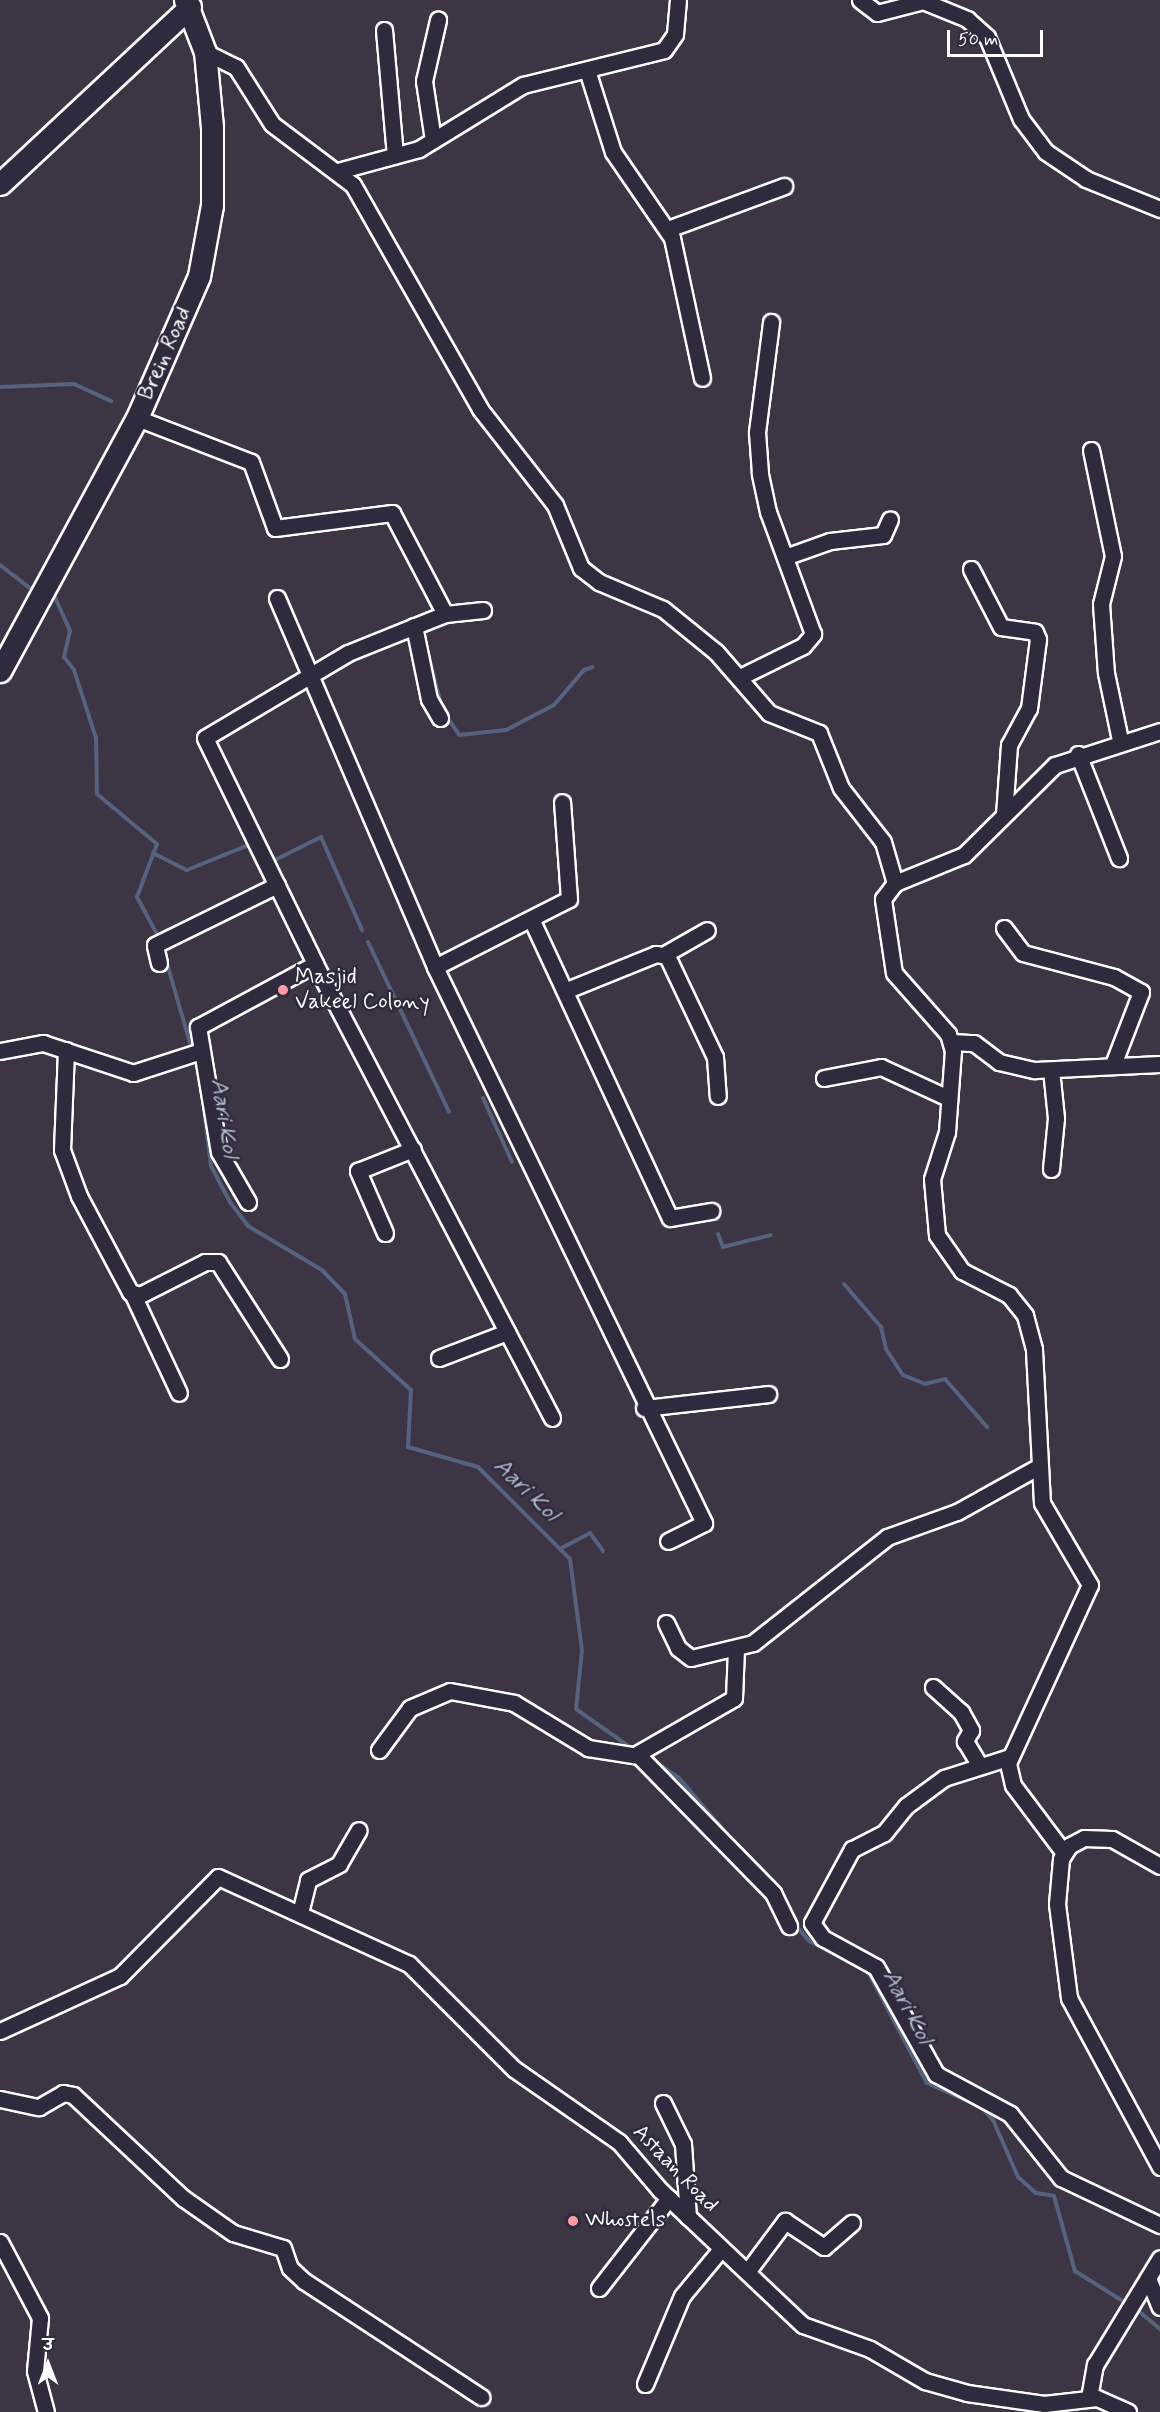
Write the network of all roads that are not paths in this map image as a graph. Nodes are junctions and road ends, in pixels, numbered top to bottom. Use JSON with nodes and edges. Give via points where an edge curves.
{"nodes":[{"id":1,"x":678,"y":0,"type":"edge"},
{"id":2,"x":860,"y":0,"type":"edge"},
{"id":3,"x":192,"y":2,"type":"edge"},
{"id":4,"x":438,"y":20,"type":"dead end"},
{"id":5,"x":384,"y":30,"type":"dead end"},
{"id":6,"x":205,"y":52,"type":"junction"},
{"id":7,"x":587,"y":70,"type":"junction"},
{"id":8,"x":433,"y":140,"type":"junction"},
{"id":9,"x":395,"y":156,"type":"junction"},
{"id":10,"x":338,"y":171,"type":"junction"},
{"id":11,"x":0,"y":184,"type":"edge"},
{"id":12,"x":784,"y":186,"type":"dead end"},
{"id":13,"x":1160,"y":210,"type":"edge"},
{"id":14,"x":668,"y":229,"type":"junction"},
{"id":15,"x":771,"y":322,"type":"dead end"},
{"id":16,"x":702,"y":378,"type":"dead end"},
{"id":17,"x":137,"y":418,"type":"junction"},
{"id":18,"x":1090,"y":450,"type":"dead end"},
{"id":19,"x":890,"y":519,"type":"dead end"},
{"id":20,"x":785,"y":557,"type":"junction"},
{"id":21,"x":971,"y":569,"type":"dead end"},
{"id":22,"x":277,"y":598,"type":"dead end"},
{"id":23,"x":483,"y":610,"type":"dead end"},
{"id":24,"x":445,"y":614,"type":"junction"},
{"id":25,"x":414,"y":626,"type":"junction"},
{"id":26,"x":0,"y":671,"type":"edge"},
{"id":27,"x":310,"y":673,"type":"junction"},
{"id":28,"x":740,"y":677,"type":"junction"},
{"id":29,"x":440,"y":718,"type":"dead end"},
{"id":30,"x":1160,"y":731,"type":"edge"},
{"id":31,"x":1120,"y":741,"type":"junction"},
{"id":32,"x":1078,"y":754,"type":"junction"},
{"id":33,"x":562,"y":802,"type":"dead end"},
{"id":34,"x":1004,"y":814,"type":"junction"},
{"id":35,"x":1119,"y":858,"type":"dead end"},
{"id":36,"x":895,"y":883,"type":"junction"},
{"id":37,"x":277,"y":885,"type":"junction"},
{"id":38,"x":532,"y":921,"type":"junction"},
{"id":39,"x":1004,"y":928,"type":"dead end"},
{"id":40,"x":706,"y":930,"type":"dead end"},
{"id":41,"x":665,"y":954,"type":"junction"},
{"id":42,"x":159,"y":963,"type":"dead end"},
{"id":43,"x":315,"y":964,"type":"junction"},
{"id":44,"x":435,"y":967,"type":"junction"},
{"id":45,"x":567,"y":990,"type":"junction"},
{"id":46,"x":952,"y":1042,"type":"junction"},
{"id":47,"x":66,"y":1050,"type":"junction"},
{"id":48,"x":0,"y":1051,"type":"edge"},
{"id":49,"x":201,"y":1052,"type":"junction"},
{"id":50,"x":1114,"y":1062,"type":"junction"},
{"id":51,"x":1160,"y":1064,"type":"edge"},
{"id":52,"x":1051,"y":1070,"type":"junction"},
{"id":53,"x":824,"y":1078,"type":"dead end"},
{"id":54,"x":718,"y":1096,"type":"dead end"},
{"id":55,"x":948,"y":1098,"type":"junction"},
{"id":56,"x":413,"y":1149,"type":"junction"},
{"id":57,"x":1051,"y":1169,"type":"dead end"},
{"id":58,"x":248,"y":1202,"type":"dead end"},
{"id":59,"x":711,"y":1210,"type":"dead end"},
{"id":60,"x":384,"y":1233,"type":"dead end"},
{"id":61,"x":133,"y":1294,"type":"junction"},
{"id":62,"x":507,"y":1332,"type":"junction"},
{"id":63,"x":439,"y":1358,"type":"dead end"},
{"id":64,"x":280,"y":1359,"type":"dead end"},
{"id":65,"x":178,"y":1393,"type":"dead end"},
{"id":66,"x":768,"y":1394,"type":"dead end"},
{"id":67,"x":644,"y":1408,"type":"junction"},
{"id":68,"x":552,"y":1418,"type":"dead end"},
{"id":69,"x":1038,"y":1467,"type":"junction"},
{"id":70,"x":668,"y":1541,"type":"dead end"},
{"id":71,"x":666,"y":1623,"type":"dead end"},
{"id":72,"x":736,"y":1649,"type":"junction"},
{"id":73,"x":933,"y":1687,"type":"dead end"},
{"id":74,"x":379,"y":1750,"type":"dead end"},
{"id":75,"x":640,"y":1752,"type":"junction"},
{"id":76,"x":1010,"y":1757,"type":"junction"},
{"id":77,"x":979,"y":1764,"type":"junction"},
{"id":78,"x":359,"y":1830,"type":"dead end"},
{"id":79,"x":1064,"y":1853,"type":"junction"},
{"id":80,"x":1160,"y":1866,"type":"edge"},
{"id":81,"x":300,"y":1913,"type":"junction"},
{"id":82,"x":789,"y":1926,"type":"dead end"},
{"id":83,"x":0,"y":2031,"type":"edge"},
{"id":84,"x":0,"y":2099,"type":"edge"},
{"id":85,"x":663,"y":2103,"type":"dead end"},
{"id":86,"x":1160,"y":2167,"type":"edge"},
{"id":87,"x":669,"y":2198,"type":"junction"},
{"id":88,"x":688,"y":2217,"type":"junction"},
{"id":89,"x":852,"y":2223,"type":"dead end"},
{"id":90,"x":1160,"y":2225,"type":"edge"},
{"id":91,"x":0,"y":2242,"type":"edge"},
{"id":92,"x":721,"y":2249,"type":"junction"},
{"id":93,"x":1160,"y":2258,"type":"edge"},
{"id":94,"x":747,"y":2272,"type":"junction"},
{"id":95,"x":1148,"y":2278,"type":"junction"},
{"id":96,"x":599,"y":2288,"type":"dead end"},
{"id":97,"x":1160,"y":2307,"type":"edge"},
{"id":98,"x":645,"y":2384,"type":"dead end"},
{"id":99,"x":481,"y":2397,"type":"dead end"},
{"id":100,"x":1089,"y":2398,"type":"junction"},
{"id":101,"x":1041,"y":2408,"type":"edge"},
{"id":102,"x":46,"y":2412,"type":"edge"},
{"id":103,"x":1128,"y":2412,"type":"edge"}],
"edges":[{"from":1,"to":7,"type":"street","via":[[675,34],[664,50]]},
{"from":2,"to":13,"type":"street","via":[[877,13],[923,1],[967,19],[987,37],[1021,119],[1046,152],[1086,179]]},
{"from":3,"to":6,"type":"street","name":"Brein Road"},
{"from":3,"to":11,"type":"street"},
{"from":4,"to":8,"type":"street","via":[[424,81]]},
{"from":5,"to":9,"type":"street"},
{"from":6,"to":10,"type":"street","via":[[236,67],[272,124],[299,149]]},
{"from":6,"to":17,"type":"street","name":"Brein Road","via":[[214,178],[209,235],[186,312]]},
{"from":7,"to":8,"type":"street","via":[[503,93]]},
{"from":7,"to":14,"type":"street","via":[[613,152]]},
{"from":8,"to":9,"type":"street"},
{"from":9,"to":10,"type":"street"},
{"from":10,"to":28,"type":"street","via":[[366,203],[493,429],[555,505],[581,568],[599,582],[663,609]]},
{"from":12,"to":14,"type":"street"},
{"from":14,"to":16,"type":"street"},
{"from":15,"to":20,"type":"street","via":[[758,452],[768,512]]},
{"from":17,"to":24,"type":"street","via":[[251,462],[275,528],[378,512],[396,516]]},
{"from":17,"to":26,"type":"street","name":"Brein Road"},
{"from":18,"to":31,"type":"street","via":[[1113,556],[1101,599],[1106,674]]},
{"from":19,"to":20,"type":"street","via":[[883,535],[830,541]]},
{"from":20,"to":28,"type":"street","via":[[811,638]]},
{"from":21,"to":34,"type":"street","via":[[1000,627],[1035,632],[1038,639],[1030,704],[1009,745]]},
{"from":22,"to":27,"type":"street"},
{"from":23,"to":24,"type":"street"},
{"from":24,"to":25,"type":"street"},
{"from":25,"to":27,"type":"street"},
{"from":25,"to":29,"type":"street","via":[[429,699]]},
{"from":27,"to":37,"type":"street","via":[[205,738]]},
{"from":27,"to":44,"type":"street","via":[[360,800]]},
{"from":28,"to":36,"type":"street","via":[[769,713],[822,736],[841,788],[883,842]]},
{"from":30,"to":31,"type":"street"},
{"from":31,"to":32,"type":"street"},
{"from":32,"to":34,"type":"street","via":[[1046,771]]},
{"from":32,"to":35,"type":"street"},
{"from":33,"to":38,"type":"street","via":[[572,893],[565,904]]},
{"from":34,"to":36,"type":"street","via":[[950,865]]},
{"from":36,"to":46,"type":"street","via":[[883,899],[894,973]]},
{"from":37,"to":42,"type":"street","via":[[162,942]]},
{"from":37,"to":43,"type":"street"},
{"from":38,"to":44,"type":"street"},
{"from":38,"to":45,"type":"street"},
{"from":39,"to":50,"type":"street","via":[[1023,953],[1114,977],[1141,992]]},
{"from":40,"to":41,"type":"street"},
{"from":41,"to":45,"type":"street"},
{"from":41,"to":54,"type":"street","via":[[715,1057]]},
{"from":43,"to":49,"type":"street","via":[[201,1023]]},
{"from":43,"to":56,"type":"street"},
{"from":44,"to":67,"type":"street"},
{"from":45,"to":59,"type":"street","via":[[671,1219]]},
{"from":46,"to":52,"type":"street","via":[[974,1042],[1010,1066]]},
{"from":46,"to":55,"type":"street"},
{"from":47,"to":48,"type":"street","via":[[31,1042]]},
{"from":47,"to":49,"type":"street","via":[[133,1073]]},
{"from":47,"to":61,"type":"street","via":[[62,1150],[80,1196]]},
{"from":49,"to":58,"type":"street","via":[[219,1152]]},
{"from":50,"to":51,"type":"street"},
{"from":50,"to":52,"type":"street"},
{"from":52,"to":57,"type":"street","via":[[1056,1118]]},
{"from":53,"to":55,"type":"street","via":[[881,1067]]},
{"from":55,"to":69,"type":"street","via":[[947,1132],[932,1179],[932,1218],[962,1270],[1010,1295],[1025,1315],[1034,1349]]},
{"from":56,"to":60,"type":"street","via":[[358,1171]]},
{"from":56,"to":62,"type":"street"},
{"from":61,"to":64,"type":"street","via":[[218,1262]]},
{"from":61,"to":65,"type":"street"},
{"from":62,"to":63,"type":"street"},
{"from":62,"to":68,"type":"street"},
{"from":66,"to":67,"type":"street"},
{"from":67,"to":70,"type":"street","via":[[704,1523]]},
{"from":69,"to":72,"type":"street","via":[[957,1512],[887,1538],[772,1633]]},
{"from":69,"to":76,"type":"street","via":[[1045,1509],[1086,1577],[1090,1593],[1058,1644]]},
{"from":71,"to":72,"type":"street","via":[[683,1656],[699,1658]]},
{"from":72,"to":75,"type":"street","via":[[735,1698]]},
{"from":73,"to":77,"type":"street","via":[[961,1712],[971,1730],[965,1741]]},
{"from":74,"to":75,"type":"street","via":[[410,1708],[450,1691],[513,1703],[588,1748]]},
{"from":75,"to":82,"type":"street","via":[[773,1893]]},
{"from":76,"to":77,"type":"street"},
{"from":76,"to":79,"type":"street","via":[[1013,1785]]},
{"from":77,"to":90,"type":"street","via":[[917,1797],[884,1833],[845,1856],[812,1923],[823,1938],[876,1967],[936,2074],[1010,2114],[1061,2178]]},
{"from":78,"to":81,"type":"street","via":[[339,1864],[308,1880]]},
{"from":79,"to":80,"type":"street","via":[[1078,1840],[1095,1836],[1127,1846]]},
{"from":79,"to":86,"type":"street","via":[[1057,1929],[1069,1998]]},
{"from":81,"to":83,"type":"street","name":"Astaan Road","via":[[218,1877],[120,1976]]},
{"from":81,"to":87,"type":"street","name":"Astaan Road","via":[[410,1964],[514,2068],[613,2137]]},
{"from":84,"to":99,"type":"street","via":[[39,2107],[63,2092],[73,2095],[142,2154],[183,2198],[233,2233],[284,2248],[290,2268],[304,2282]]},
{"from":85,"to":88,"type":"street","via":[[683,2144]]},
{"from":87,"to":88,"type":"street","name":"Astaan Road"},
{"from":87,"to":96,"type":"street"},
{"from":88,"to":92,"type":"street","name":"Astaan Road"},
{"from":89,"to":94,"type":"street","via":[[824,2247],[785,2222]]},
{"from":91,"to":102,"type":"street","via":[[39,2318],[42,2341],[35,2372]]},
{"from":92,"to":94,"type":"street","name":"Astaan Road"},
{"from":92,"to":98,"type":"street","via":[[682,2296]]},
{"from":93,"to":95,"type":"street"},
{"from":94,"to":101,"type":"street","name":"Astaan Road","via":[[803,2325],[870,2349],[925,2381]]},
{"from":95,"to":97,"type":"street"},
{"from":95,"to":100,"type":"street","via":[[1091,2375]]},
{"from":100,"to":101,"type":"street","name":"Astaan Road"},
{"from":100,"to":103,"type":"street","name":"Astaan Road"}]}
